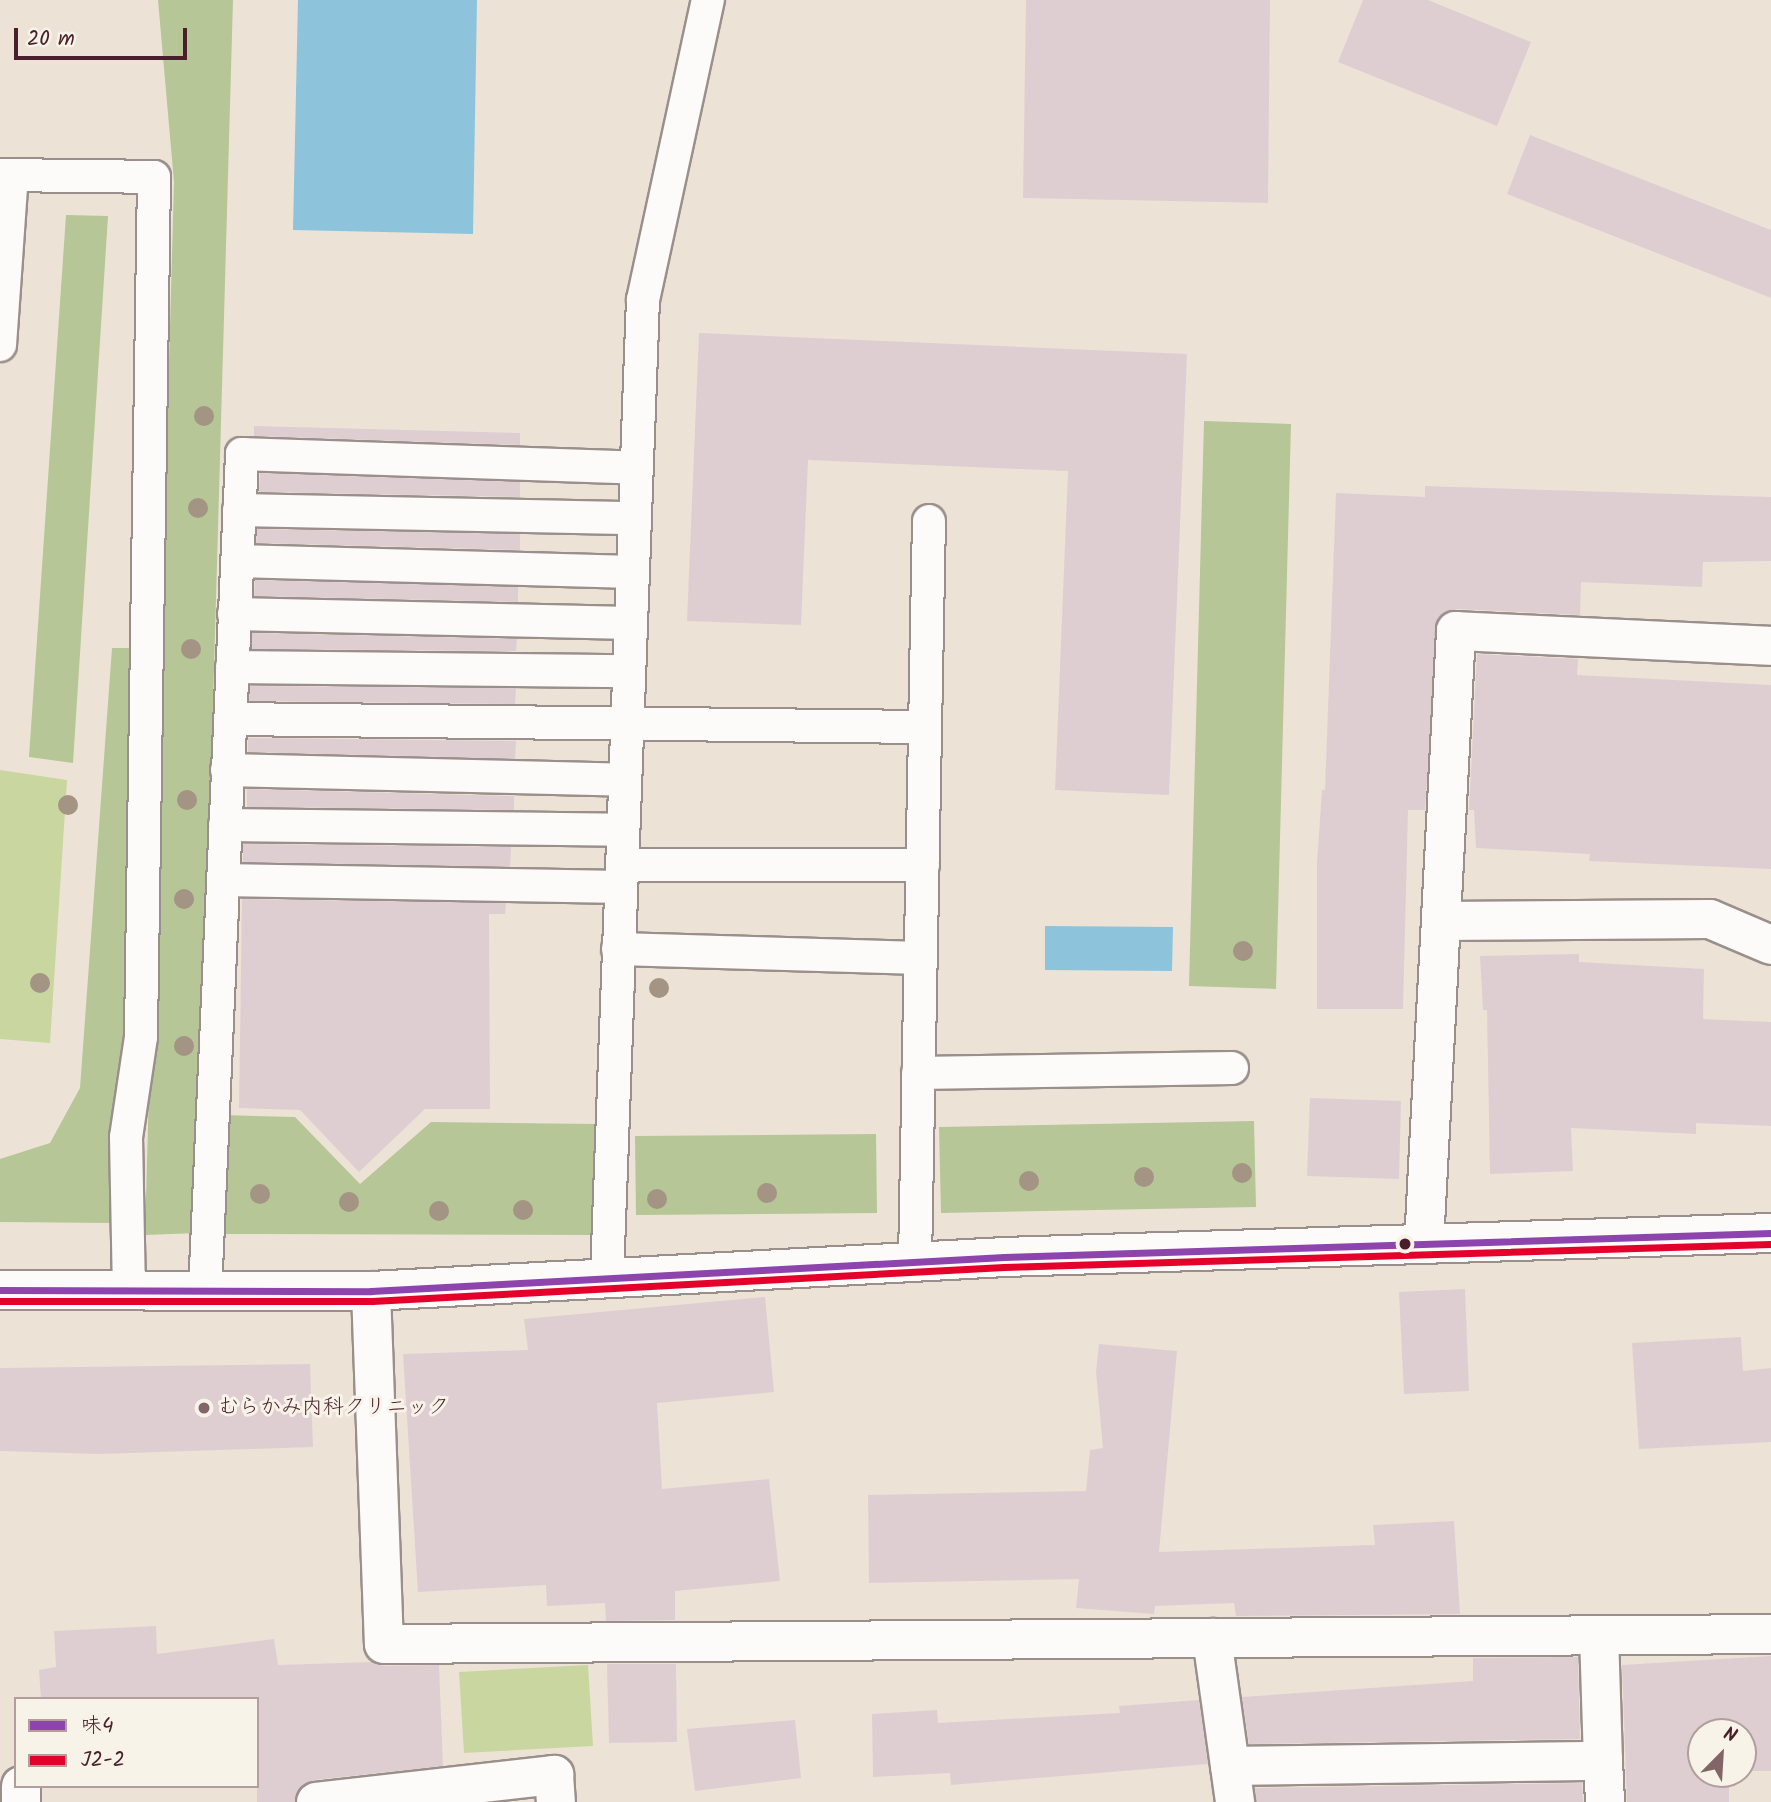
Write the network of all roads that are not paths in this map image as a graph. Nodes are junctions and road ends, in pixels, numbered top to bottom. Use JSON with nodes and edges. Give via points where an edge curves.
{"nodes":[{"id":1,"x":708,"y":0,"type":"edge"},
{"id":2,"x":6,"y":175,"type":"edge"},
{"id":3,"x":0,"y":345,"type":"edge"},
{"id":4,"x":637,"y":468,"type":"junction"},
{"id":5,"x":239,"y":510,"type":"junction"},
{"id":6,"x":635,"y":518,"type":"junction"},
{"id":7,"x":929,"y":521,"type":"dead end"},
{"id":8,"x":237,"y":561,"type":"junction"},
{"id":9,"x":633,"y":572,"type":"junction"},
{"id":10,"x":234,"y":614,"type":"junction"},
{"id":11,"x":631,"y":623,"type":"junction"},
{"id":12,"x":1771,"y":646,"type":"edge"},
{"id":13,"x":232,"y":667,"type":"junction"},
{"id":14,"x":629,"y":671,"type":"junction"},
{"id":15,"x":230,"y":719,"type":"junction"},
{"id":16,"x":627,"y":724,"type":"junction"},
{"id":17,"x":925,"y":727,"type":"junction"},
{"id":18,"x":228,"y":770,"type":"junction"},
{"id":19,"x":625,"y":780,"type":"junction"},
{"id":20,"x":225,"y":825,"type":"junction"},
{"id":21,"x":623,"y":830,"type":"junction"},
{"id":22,"x":923,"y":865,"type":"junction"},
{"id":23,"x":622,"y":876,"type":"junction"},
{"id":24,"x":223,"y":880,"type":"junction"},
{"id":25,"x":1441,"y":921,"type":"junction"},
{"id":26,"x":1771,"y":945,"type":"edge"},
{"id":27,"x":618,"y":949,"type":"junction"},
{"id":28,"x":921,"y":958,"type":"junction"},
{"id":29,"x":1232,"y":1068,"type":"dead end"},
{"id":30,"x":918,"y":1073,"type":"junction"},
{"id":31,"x":1771,"y":1233,"type":"edge"},
{"id":32,"x":1424,"y":1244,"type":"junction"},
{"id":33,"x":915,"y":1261,"type":"junction"},
{"id":34,"x":607,"y":1276,"type":"junction"},
{"id":35,"x":0,"y":1290,"type":"edge"},
{"id":36,"x":371,"y":1291,"type":"junction"},
{"id":37,"x":205,"y":1292,"type":"junction"},
{"id":38,"x":129,"y":1293,"type":"junction"},
{"id":39,"x":1771,"y":1634,"type":"edge"},
{"id":40,"x":1599,"y":1635,"type":"junction"},
{"id":41,"x":1212,"y":1638,"type":"junction"},
{"id":42,"x":1603,"y":1761,"type":"junction"},
{"id":43,"x":1233,"y":1784,"type":"edge"},
{"id":44,"x":316,"y":1802,"type":"edge"},
{"id":45,"x":556,"y":1802,"type":"edge"},
{"id":46,"x":1605,"y":1802,"type":"edge"}],
"edges":[{"from":1,"to":4,"type":"lane","via":[[643,300]]},
{"from":2,"to":3,"type":"lane"},
{"from":2,"to":38,"type":"lane","via":[[154,177],[141,1037],[127,1137]]},
{"from":4,"to":5,"type":"lane","via":[[242,454]]},
{"from":4,"to":6,"type":"lane"},
{"from":5,"to":6,"type":"lane"},
{"from":5,"to":8,"type":"lane"},
{"from":6,"to":9,"type":"lane"},
{"from":7,"to":17,"type":"lane"},
{"from":8,"to":9,"type":"lane"},
{"from":8,"to":10,"type":"lane"},
{"from":9,"to":11,"type":"lane"},
{"from":10,"to":11,"type":"lane"},
{"from":10,"to":13,"type":"lane"},
{"from":11,"to":14,"type":"lane"},
{"from":12,"to":25,"type":"street","via":[[1456,631]]},
{"from":13,"to":14,"type":"lane"},
{"from":13,"to":15,"type":"lane"},
{"from":14,"to":16,"type":"lane"},
{"from":15,"to":16,"type":"lane"},
{"from":15,"to":18,"type":"lane"},
{"from":16,"to":17,"type":"lane"},
{"from":16,"to":19,"type":"lane"},
{"from":17,"to":22,"type":"lane"},
{"from":18,"to":19,"type":"lane"},
{"from":18,"to":20,"type":"lane"},
{"from":19,"to":21,"type":"lane"},
{"from":20,"to":21,"type":"lane"},
{"from":20,"to":24,"type":"lane"},
{"from":21,"to":23,"type":"lane"},
{"from":22,"to":23,"type":"lane"},
{"from":22,"to":28,"type":"lane"},
{"from":23,"to":24,"type":"lane"},
{"from":23,"to":27,"type":"lane"},
{"from":24,"to":37,"type":"lane"},
{"from":25,"to":26,"type":"street","via":[[1710,919]]},
{"from":25,"to":32,"type":"street"},
{"from":27,"to":28,"type":"lane"},
{"from":27,"to":34,"type":"lane"},
{"from":28,"to":30,"type":"lane"},
{"from":29,"to":30,"type":"lane"},
{"from":30,"to":33,"type":"lane"},
{"from":31,"to":32,"type":"street"},
{"from":32,"to":33,"type":"street"},
{"from":33,"to":34,"type":"street"},
{"from":34,"to":36,"type":"street"},
{"from":35,"to":38,"type":"street"},
{"from":36,"to":37,"type":"street"},
{"from":36,"to":41,"type":"street","via":[[384,1644]]},
{"from":37,"to":38,"type":"street"},
{"from":39,"to":40,"type":"street"},
{"from":40,"to":41,"type":"street"},
{"from":40,"to":42,"type":"street"},
{"from":41,"to":43,"type":"street"},
{"from":42,"to":43,"type":"street"},
{"from":42,"to":46,"type":"street"},
{"from":44,"to":45,"type":"street","via":[[554,1775]]}]}
